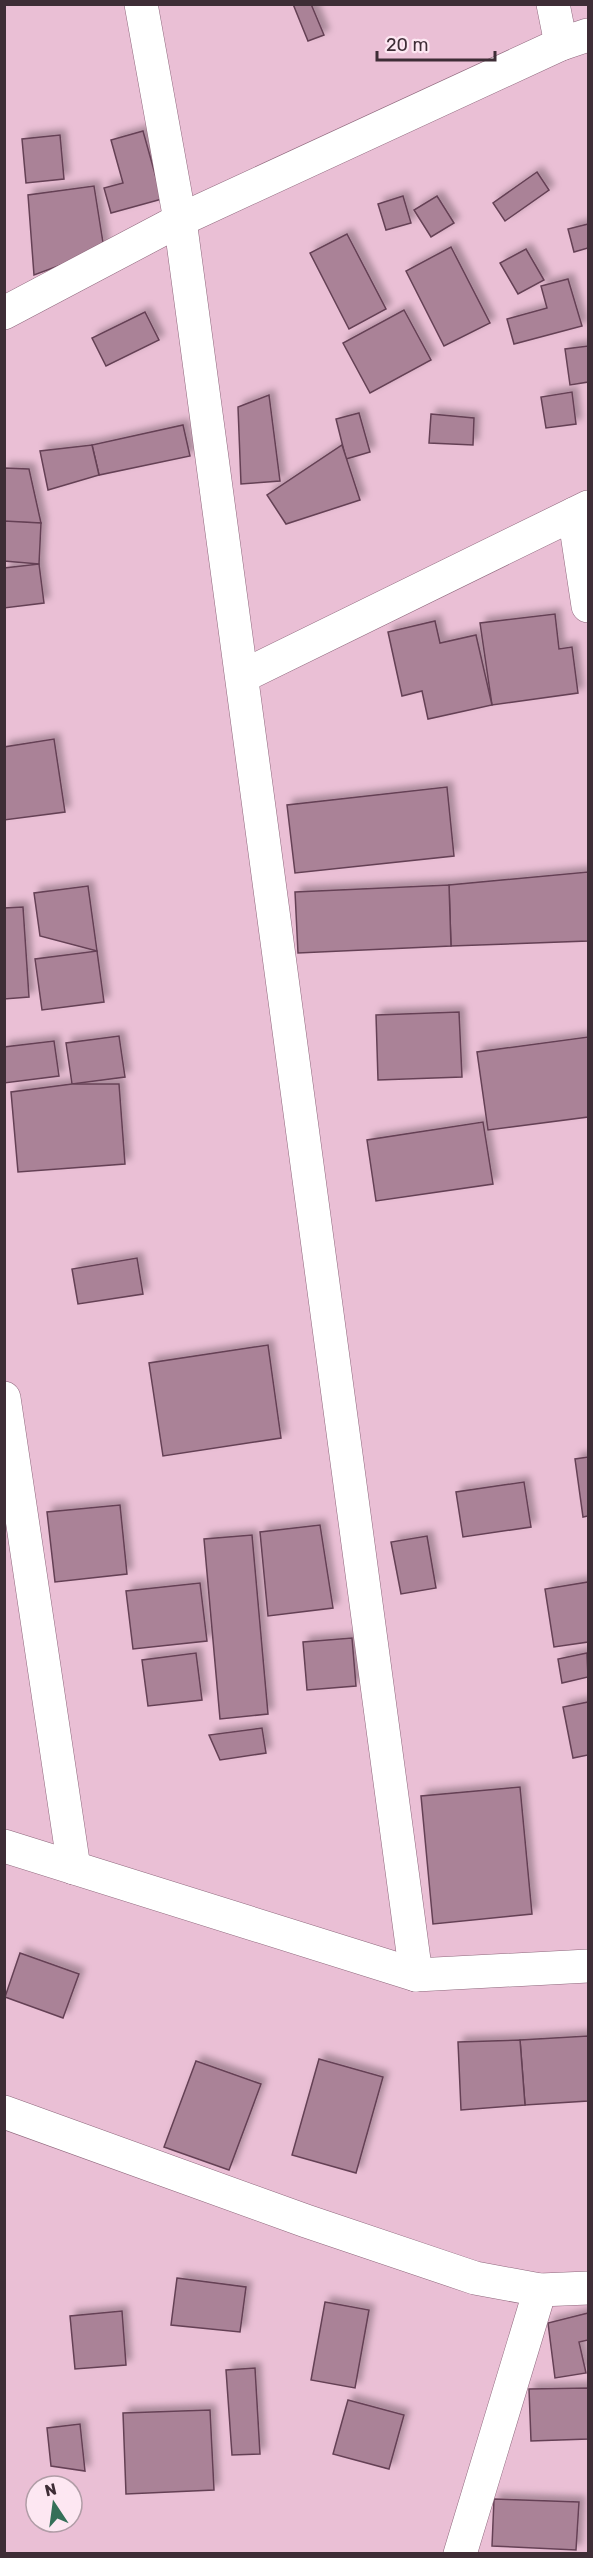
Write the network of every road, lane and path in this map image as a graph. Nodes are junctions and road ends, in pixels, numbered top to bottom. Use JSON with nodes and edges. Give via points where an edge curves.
{"nodes":[{"id":1,"x":141,"y":4,"type":"edge"},
{"id":2,"x":553,"y":4,"type":"edge"},
{"id":3,"x":575,"y":39,"type":"edge"},
{"id":4,"x":180,"y":220,"type":"junction"},
{"id":5,"x":4,"y":313,"type":"edge"},
{"id":6,"x":581,"y":510,"type":"edge"},
{"id":7,"x":588,"y":606,"type":"edge"},
{"id":8,"x":243,"y":675,"type":"junction"},
{"id":9,"x":4,"y":1398,"type":"edge"},
{"id":10,"x":4,"y":1846,"type":"edge"},
{"id":11,"x":74,"y":1868,"type":"junction"},
{"id":12,"x":588,"y":1966,"type":"edge"},
{"id":13,"x":416,"y":1975,"type":"junction"},
{"id":14,"x":4,"y":2112,"type":"edge"},
{"id":15,"x":588,"y":2288,"type":"edge"},
{"id":16,"x":540,"y":2290,"type":"junction"},
{"id":17,"x":460,"y":2553,"type":"edge"}],
"edges":[{"from":1,"to":4,"type":"street"},
{"from":2,"to":3,"type":"street"},
{"from":3,"to":4,"type":"street"},
{"from":4,"to":5,"type":"street"},
{"from":4,"to":8,"type":"street"},
{"from":6,"to":7,"type":"street"},
{"from":6,"to":8,"type":"street"},
{"from":8,"to":13,"type":"street"},
{"from":9,"to":11,"type":"street"},
{"from":10,"to":11,"type":"street"},
{"from":11,"to":13,"type":"street"},
{"from":12,"to":13,"type":"street"},
{"from":14,"to":16,"type":"street","via":[[475,2278]]},
{"from":15,"to":16,"type":"street"},
{"from":16,"to":17,"type":"street"}]}
